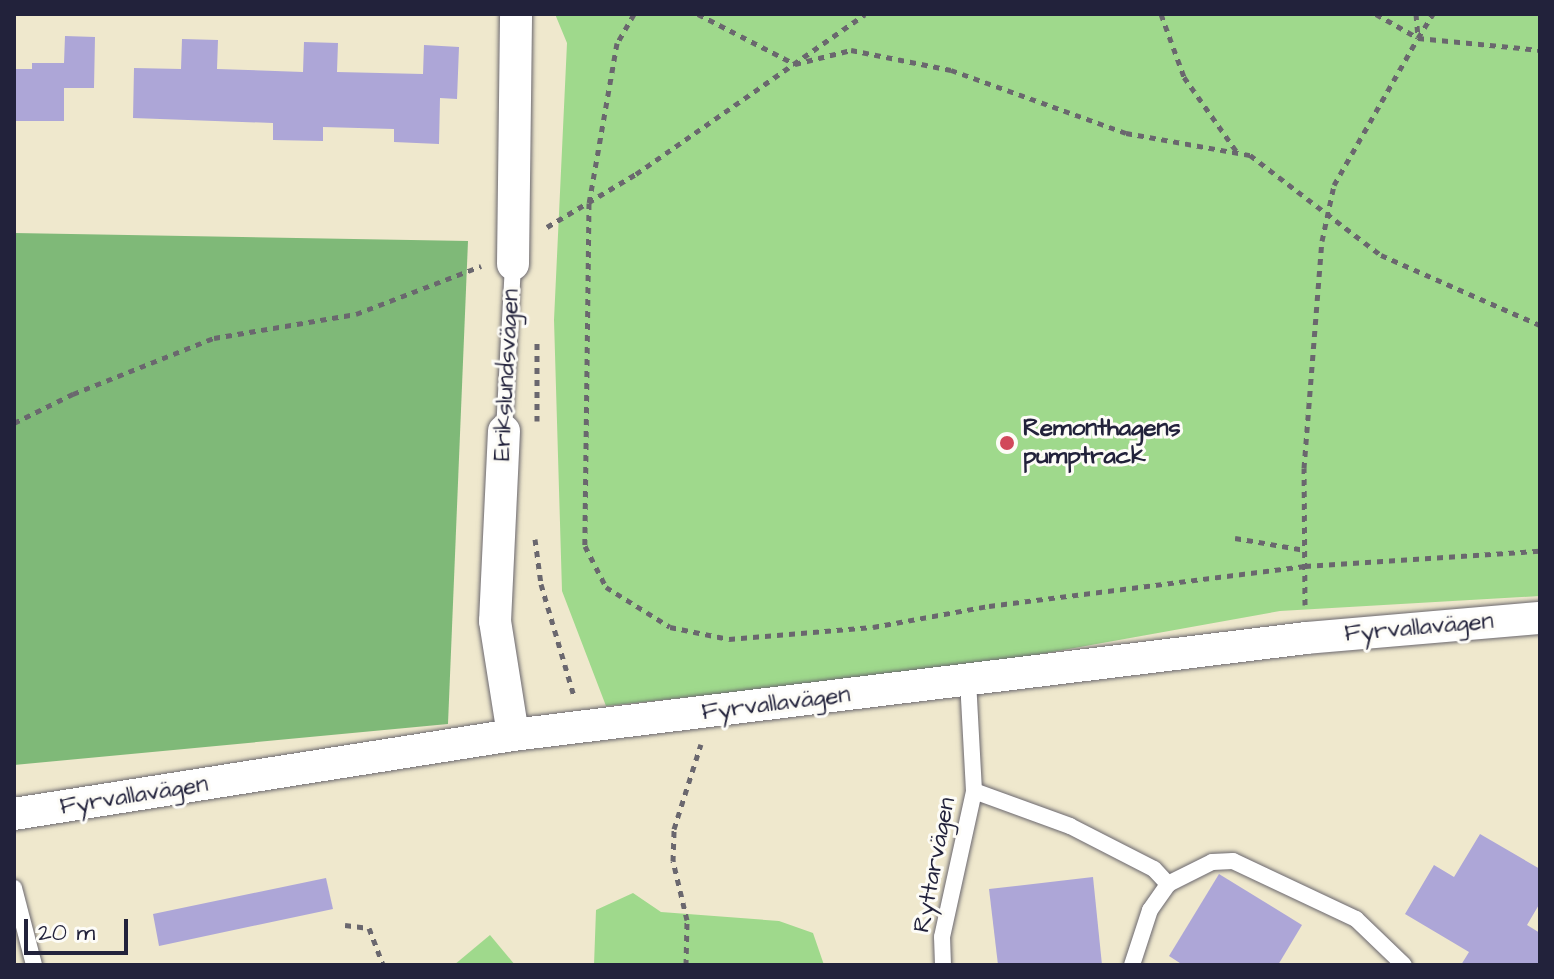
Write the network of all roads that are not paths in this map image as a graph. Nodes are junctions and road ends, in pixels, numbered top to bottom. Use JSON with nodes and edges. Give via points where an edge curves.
{"nodes":[{"id":1,"x":512,"y":14,"type":"edge"},
{"id":2,"x":513,"y":259,"type":"joint"},
{"id":3,"x":504,"y":431,"type":"joint"},
{"id":4,"x":1540,"y":618,"type":"edge"},
{"id":5,"x":968,"y":679,"type":"junction"},
{"id":6,"x":513,"y":735,"type":"junction"},
{"id":7,"x":974,"y":791,"type":"junction"},
{"id":8,"x":14,"y":814,"type":"edge"},
{"id":9,"x":1168,"y":884,"type":"junction"},
{"id":10,"x":14,"y":888,"type":"edge"},
{"id":11,"x":34,"y":965,"type":"edge"},
{"id":12,"x":943,"y":965,"type":"edge"},
{"id":13,"x":1132,"y":965,"type":"edge"},
{"id":14,"x":1404,"y":965,"type":"edge"}],
"edges":[{"from":1,"to":2,"type":"street","name":"Erikslundsvägen"},
{"from":2,"to":3,"type":"lane","name":"Erikslundsvägen"},
{"from":3,"to":6,"type":"street","name":"Erikslundsvägen","via":[[495,621]]},
{"from":4,"to":5,"type":"street","name":"Fyrvallavägen","via":[[1306,638]]},
{"from":5,"to":6,"type":"street","name":"Fyrvallavägen"},
{"from":5,"to":7,"type":"lane","name":"Ryttarvägen"},
{"from":6,"to":8,"type":"street","name":"Fyrvallavägen"},
{"from":7,"to":9,"type":"lane","via":[[1070,826],[1154,869]]},
{"from":7,"to":12,"type":"lane","name":"Ryttarvägen","via":[[942,937]]},
{"from":9,"to":13,"type":"lane","via":[[1150,910]]},
{"from":9,"to":14,"type":"lane","via":[[1212,862],[1233,861],[1356,919]]},
{"from":10,"to":11,"type":"lane"}]}
